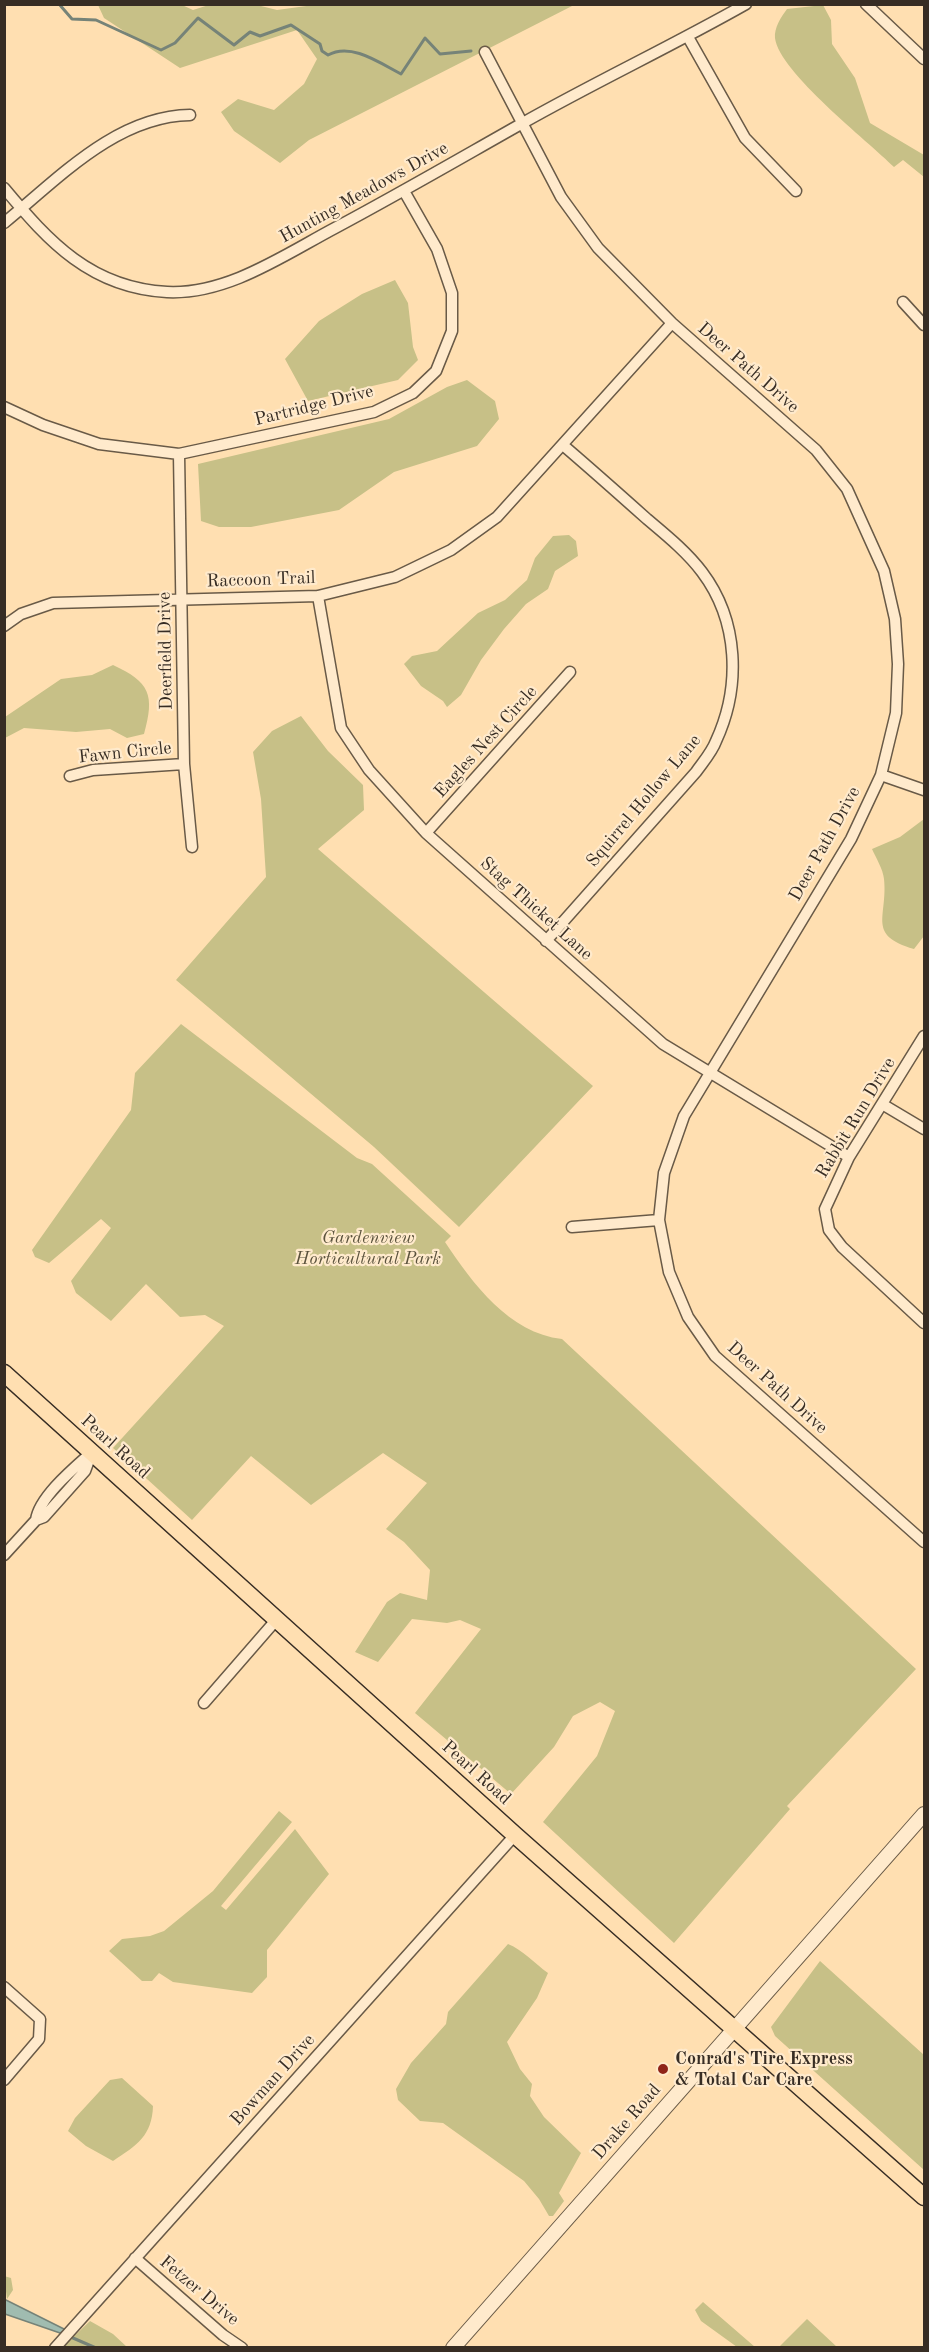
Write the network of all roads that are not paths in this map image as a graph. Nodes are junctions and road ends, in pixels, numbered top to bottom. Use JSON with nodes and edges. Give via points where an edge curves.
{"nodes":[{"id":1,"x":746,"y":4,"type":"edge"},
{"id":2,"x":866,"y":4,"type":"edge"},
{"id":3,"x":688,"y":37,"type":"junction"},
{"id":4,"x":485,"y":52,"type":"dead end"},
{"id":5,"x":924,"y":59,"type":"edge"},
{"id":6,"x":190,"y":115,"type":"dead end"},
{"id":7,"x":522,"y":123,"type":"junction"},
{"id":8,"x":4,"y":188,"type":"edge"},
{"id":9,"x":404,"y":191,"type":"junction"},
{"id":10,"x":796,"y":191,"type":"dead end"},
{"id":11,"x":21,"y":209,"type":"junction"},
{"id":12,"x":4,"y":223,"type":"edge"},
{"id":13,"x":903,"y":302,"type":"dead end"},
{"id":14,"x":672,"y":323,"type":"junction"},
{"id":15,"x":924,"y":325,"type":"edge"},
{"id":16,"x":4,"y":407,"type":"edge"},
{"id":17,"x":564,"y":446,"type":"junction"},
{"id":18,"x":179,"y":454,"type":"junction"},
{"id":19,"x":318,"y":596,"type":"junction"},
{"id":20,"x":182,"y":599,"type":"junction"},
{"id":21,"x":4,"y":626,"type":"edge"},
{"id":22,"x":570,"y":672,"type":"dead end"},
{"id":23,"x":184,"y":764,"type":"junction"},
{"id":24,"x":881,"y":775,"type":"junction"},
{"id":25,"x":70,"y":776,"type":"dead end"},
{"id":26,"x":924,"y":790,"type":"edge"},
{"id":27,"x":426,"y":833,"type":"junction"},
{"id":28,"x":192,"y":847,"type":"dead end"},
{"id":29,"x":546,"y":941,"type":"junction"},
{"id":30,"x":924,"y":1035,"type":"edge"},
{"id":31,"x":708,"y":1073,"type":"junction"},
{"id":32,"x":882,"y":1104,"type":"junction"},
{"id":33,"x":924,"y":1129,"type":"edge"},
{"id":34,"x":849,"y":1157,"type":"junction"},
{"id":35,"x":659,"y":1220,"type":"junction"},
{"id":36,"x":572,"y":1227,"type":"dead end"},
{"id":37,"x":924,"y":1323,"type":"edge"},
{"id":38,"x":4,"y":1373,"type":"edge"},
{"id":39,"x":92,"y":1452,"type":"junction"},
{"id":40,"x":924,"y":1542,"type":"edge"},
{"id":41,"x":4,"y":1555,"type":"edge"},
{"id":42,"x":277,"y":1618,"type":"junction"},
{"id":43,"x":204,"y":1703,"type":"dead end"},
{"id":44,"x":924,"y":1814,"type":"edge"},
{"id":45,"x":515,"y":1835,"type":"junction"},
{"id":46,"x":4,"y":1987,"type":"edge"},
{"id":47,"x":733,"y":2027,"type":"junction"},
{"id":48,"x":4,"y":2080,"type":"edge"},
{"id":49,"x":924,"y":2197,"type":"edge"},
{"id":50,"x":135,"y":2258,"type":"junction"},
{"id":51,"x":55,"y":2348,"type":"edge"},
{"id":52,"x":242,"y":2348,"type":"edge"},
{"id":53,"x":453,"y":2348,"type":"edge"}],
"edges":[{"from":1,"to":3,"type":"street","name":"Hunting Meadows Drive"},
{"from":2,"to":5,"type":"street"},
{"from":3,"to":7,"type":"street","name":"Hunting Meadows Drive"},
{"from":3,"to":10,"type":"street","via":[[745,138]]},
{"from":4,"to":7,"type":"street","name":"Deer Path Drive"},
{"from":6,"to":11,"type":"street","via":[[165,115],[131,128],[95,149]]},
{"from":7,"to":9,"type":"street","name":"Hunting Meadows Drive"},
{"from":7,"to":14,"type":"street","name":"Deer Path Drive","via":[[561,197],[591,239]]},
{"from":8,"to":11,"type":"street","name":"Hunting Meadows Drive"},
{"from":9,"to":11,"type":"street","name":"Hunting Meadows Drive","via":[[261,268],[213,287],[168,292],[130,287],[74,261]]},
{"from":9,"to":18,"type":"street","name":"Partridge Drive","via":[[437,249],[452,293],[452,331],[436,371],[413,393],[374,412]]},
{"from":11,"to":12,"type":"street"},
{"from":13,"to":15,"type":"street"},
{"from":14,"to":17,"type":"street","name":"Raccoon Trail"},
{"from":14,"to":24,"type":"street","name":"Deer Path Drive","via":[[816,450],[847,489],[865,526],[884,571],[895,618],[898,664],[896,713]]},
{"from":16,"to":18,"type":"street","name":"Partridge Drive","via":[[99,444]]},
{"from":17,"to":19,"type":"street","name":"Raccoon Trail","via":[[497,517],[451,550],[395,577]]},
{"from":17,"to":29,"type":"street","name":"Squirrel Hollow Lane","via":[[683,550],[702,572],[725,615],[733,675],[731,699],[716,744],[696,772]]},
{"from":18,"to":20,"type":"street","name":"Deerfield Drive"},
{"from":19,"to":20,"type":"street","name":"Raccoon Trail"},
{"from":19,"to":27,"type":"street","name":"Stag Thicket Lane","via":[[341,728],[369,770]]},
{"from":20,"to":21,"type":"street","name":"Raccoon Trail","via":[[53,603],[21,614]]},
{"from":20,"to":23,"type":"street","name":"Deerfield Drive"},
{"from":22,"to":27,"type":"street","name":"Eagles Nest Circle"},
{"from":23,"to":25,"type":"street","name":"Fawn Circle","via":[[93,770]]},
{"from":23,"to":28,"type":"street","name":"Deerfield Drive"},
{"from":24,"to":26,"type":"street"},
{"from":24,"to":31,"type":"street","name":"Deer Path Drive","via":[[851,839]]},
{"from":27,"to":29,"type":"street","name":"Stag Thicket Lane"},
{"from":29,"to":31,"type":"street","name":"Stag Thicket Lane","via":[[663,1044]]},
{"from":30,"to":32,"type":"street","name":"Rabbit Run Drive"},
{"from":31,"to":34,"type":"street","name":"Stag Thicket Lane"},
{"from":31,"to":35,"type":"street","name":"Deer Path Drive","via":[[684,1116],[664,1173]]},
{"from":32,"to":33,"type":"street"},
{"from":32,"to":34,"type":"street","name":"Rabbit Run Drive"},
{"from":34,"to":37,"type":"street","name":"Rabbit Run Drive","via":[[825,1209],[829,1230],[857,1264]]},
{"from":35,"to":36,"type":"street"},
{"from":35,"to":40,"type":"street","name":"Deer Path Drive","via":[[669,1272],[688,1317],[715,1356]]},
{"from":38,"to":39,"type":"main road","name":"Pearl Road"},
{"from":39,"to":41,"type":"street","via":[[63,1479],[38,1509],[36,1520]]},
{"from":39,"to":42,"type":"main road","name":"Pearl Road"},
{"from":42,"to":43,"type":"street"},
{"from":42,"to":45,"type":"main road","name":"Pearl Road"},
{"from":44,"to":47,"type":"street","name":"Drake Road"},
{"from":45,"to":47,"type":"main road","name":"Pearl Road"},
{"from":45,"to":50,"type":"street","name":"Bowman Drive"},
{"from":46,"to":48,"type":"street","via":[[40,2019],[39,2039]]},
{"from":47,"to":49,"type":"main road","name":"Pearl Road"},
{"from":47,"to":53,"type":"street","name":"Drake Road"},
{"from":50,"to":51,"type":"street","name":"Bowman Drive"},
{"from":50,"to":52,"type":"street","name":"Fetzer Drive"}]}
